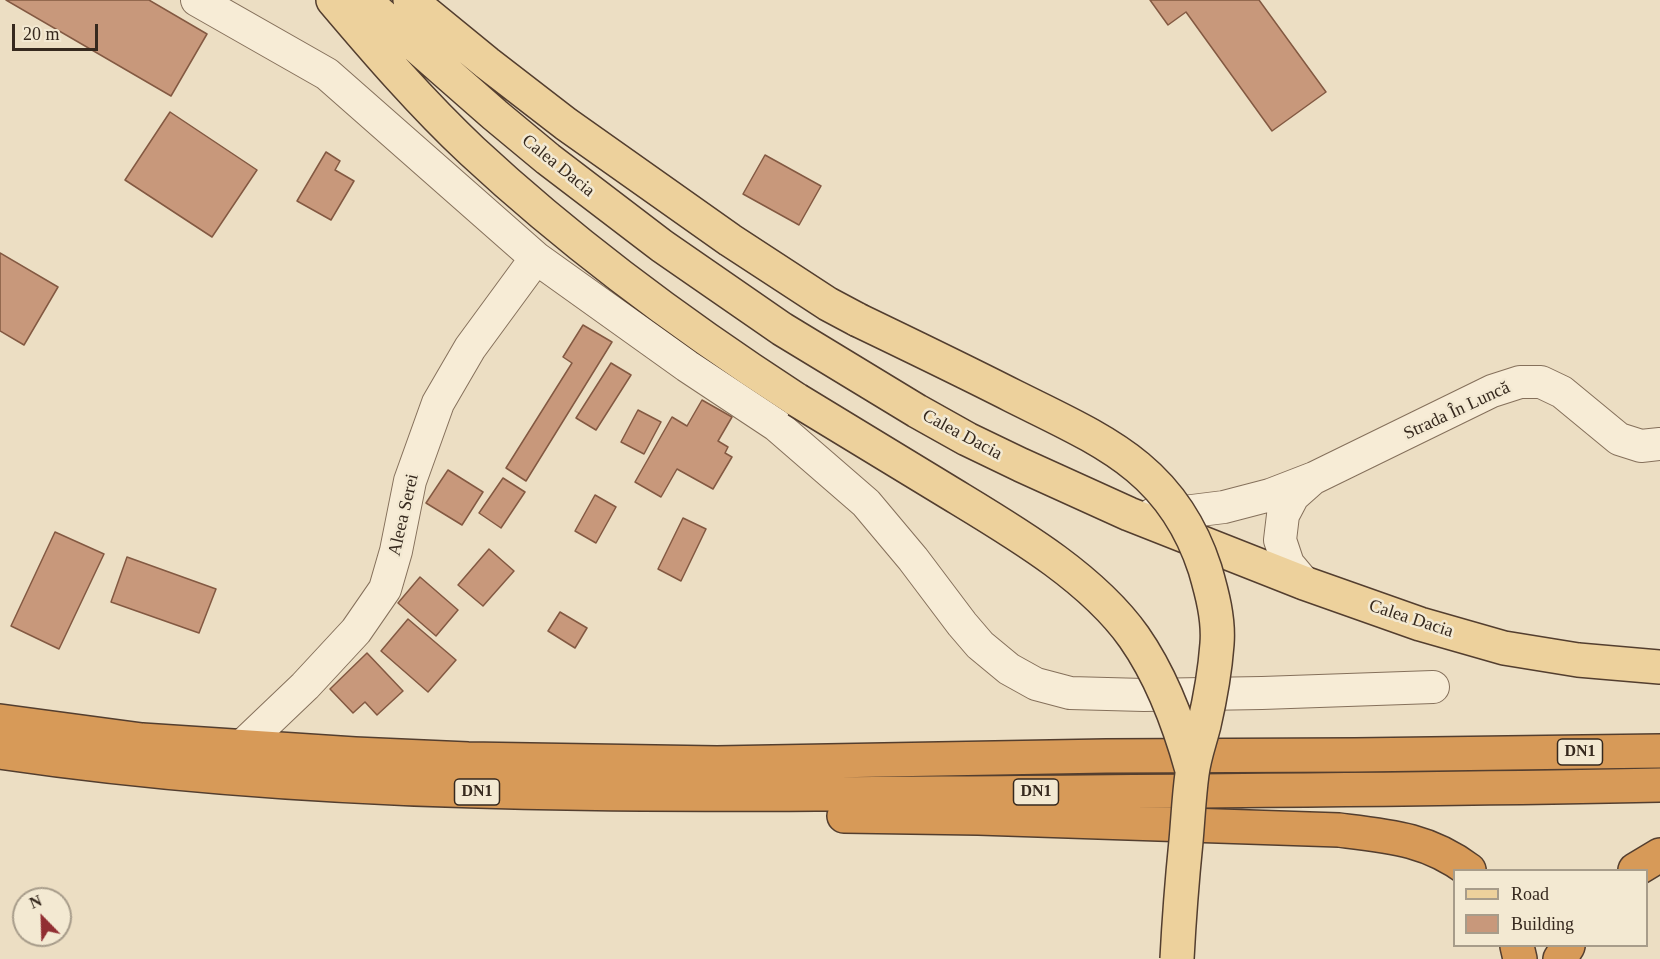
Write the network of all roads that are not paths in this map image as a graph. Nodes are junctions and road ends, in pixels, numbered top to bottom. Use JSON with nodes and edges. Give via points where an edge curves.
{"nodes":[{"id":1,"x":197,"y":0,"type":"edge"},
{"id":2,"x":333,"y":0,"type":"edge"},
{"id":3,"x":365,"y":0,"type":"edge"},
{"id":4,"x":410,"y":0,"type":"edge"},
{"id":5,"x":536,"y":258,"type":"junction"},
{"id":6,"x":1660,"y":444,"type":"edge"},
{"id":7,"x":1314,"y":478,"type":"junction"},
{"id":8,"x":1129,"y":514,"type":"junction"},
{"id":9,"x":1304,"y":583,"type":"junction"},
{"id":10,"x":1660,"y":667,"type":"edge"},
{"id":11,"x":1433,"y":687,"type":"dead end"},
{"id":12,"x":0,"y":721,"type":"edge"},
{"id":13,"x":240,"y":748,"type":"junction"},
{"id":14,"x":1660,"y":751,"type":"edge"},
{"id":15,"x":0,"y":752,"type":"edge"},
{"id":16,"x":1192,"y":772,"type":"junction"},
{"id":17,"x":1660,"y":785,"type":"edge"},
{"id":18,"x":717,"y":795,"type":"junction"},
{"id":19,"x":1660,"y":855,"type":"edge"},
{"id":20,"x":1468,"y":869,"type":"edge"},
{"id":21,"x":1637,"y":869,"type":"edge"},
{"id":22,"x":1177,"y":959,"type":"edge"}],
"edges":[{"from":1,"to":5,"type":"street","via":[[327,74]]},
{"from":2,"to":16,"type":"main road","bridge":true,"via":[[421,100],[472,150],[619,274],[705,339],[797,400],[1003,525],[1084,584],[1113,611],[1154,670],[1172,707]]},
{"from":3,"to":8,"type":"main road","name":"Calea Dacia","via":[[548,159],[662,246],[782,329],[967,439]]},
{"from":4,"to":16,"type":"main road","bridge":true,"via":[[566,124],[828,304],[1067,423],[1122,453],[1149,476],[1187,526],[1211,588],[1216,617],[1214,675]]},
{"from":5,"to":11,"type":"street","via":[[776,425],[866,503],[980,645],[1009,669],[1036,684],[1070,693],[1143,695]]},
{"from":5,"to":13,"type":"street","name":"Aleea Serei","via":[[470,348],[438,403],[410,481],[385,589],[356,631]]},
{"from":6,"to":7,"type":"street","name":"Strada În Luncă","via":[[1641,446],[1619,440],[1562,392],[1541,382],[1520,382],[1492,391]]},
{"from":7,"to":8,"type":"street","name":"Strada În Luncă","via":[[1224,507]]},
{"from":7,"to":9,"type":"street","name":"Strada În Luncă","via":[[1293,496],[1283,515],[1280,540],[1288,564]]},
{"from":8,"to":9,"type":"main road","name":"Calea Dacia"},
{"from":9,"to":10,"type":"main road","name":"Calea Dacia","via":[[1420,624],[1504,648]]},
{"from":12,"to":13,"type":"highway","number":"DN1","via":[[142,740]]},
{"from":13,"to":14,"type":"highway","number":"DN1","via":[[468,759],[717,763]]},
{"from":15,"to":18,"type":"highway","number":"DN1","via":[[138,770],[356,787]]},
{"from":16,"to":22,"type":"main road","bridge":true},
{"from":17,"to":18,"type":"highway","number":"DN1"},
{"from":18,"to":20,"type":"highway","via":[[773,815],[1339,830],[1419,843]]},
{"from":19,"to":21,"type":"highway"}]}
